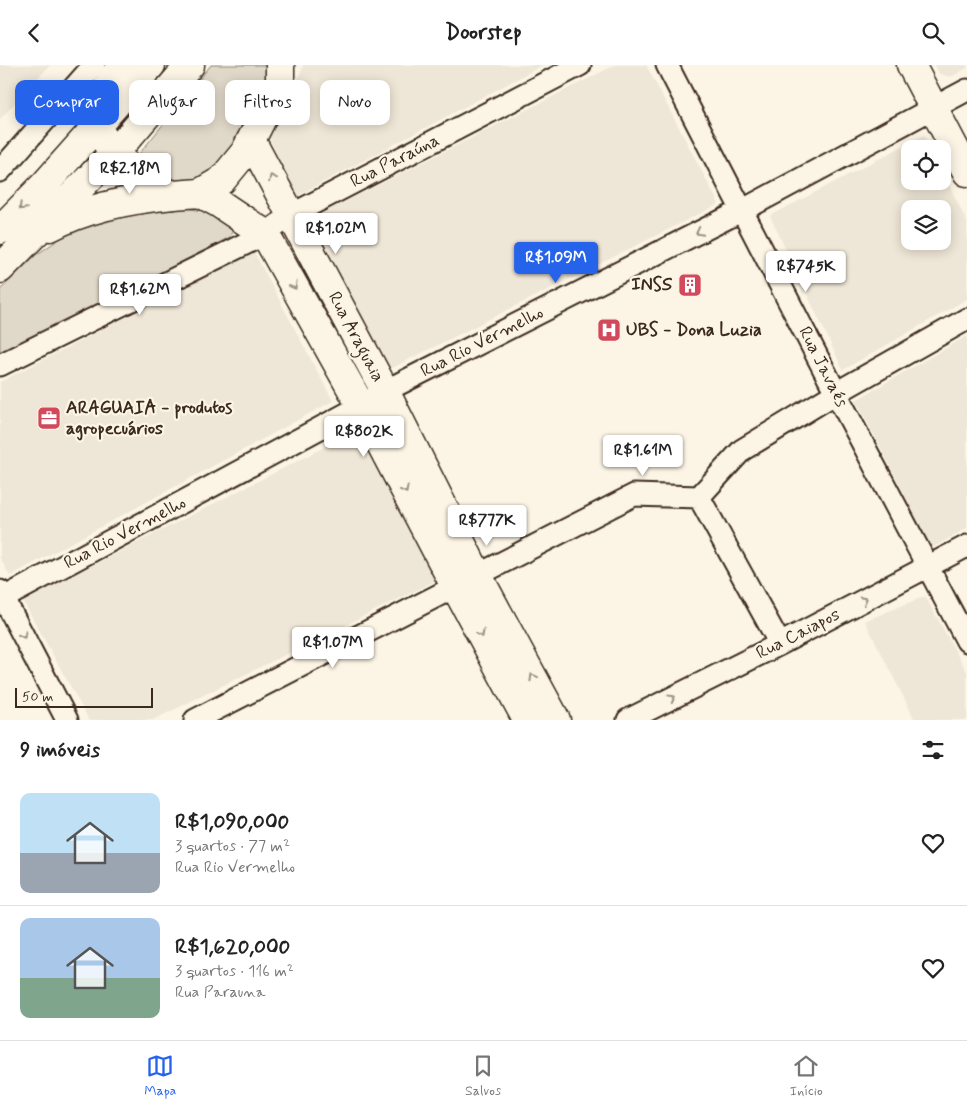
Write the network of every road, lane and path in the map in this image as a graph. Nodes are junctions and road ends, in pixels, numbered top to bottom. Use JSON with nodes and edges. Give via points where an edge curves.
{"nodes":[{"id":1,"x":94,"y":65,"type":"edge"},
{"id":2,"x":122,"y":65,"type":"edge"},
{"id":3,"x":151,"y":65,"type":"edge"},
{"id":4,"x":190,"y":65,"type":"edge"},
{"id":5,"x":280,"y":65,"type":"edge"},
{"id":6,"x":580,"y":65,"type":"edge"},
{"id":7,"x":667,"y":65,"type":"edge"},
{"id":8,"x":911,"y":65,"type":"edge"},
{"id":9,"x":112,"y":80,"type":"edge"},
{"id":10,"x":967,"y":90,"type":"edge"},
{"id":11,"x":933,"y":109,"type":"junction"},
{"id":12,"x":82,"y":125,"type":"edge"},
{"id":13,"x":96,"y":127,"type":"junction"},
{"id":14,"x":251,"y":140,"type":"junction"},
{"id":15,"x":114,"y":153,"type":"junction"},
{"id":16,"x":0,"y":171,"type":"edge"},
{"id":17,"x":967,"y":172,"type":"edge"},
{"id":18,"x":45,"y":184,"type":"junction"},
{"id":19,"x":200,"y":193,"type":"junction"},
{"id":20,"x":173,"y":195,"type":"junction"},
{"id":21,"x":743,"y":210,"type":"junction"},
{"id":22,"x":291,"y":215,"type":"junction"},
{"id":23,"x":0,"y":229,"type":"edge"},
{"id":24,"x":265,"y":234,"type":"junction"},
{"id":25,"x":35,"y":235,"type":"junction"},
{"id":26,"x":0,"y":269,"type":"edge"},
{"id":27,"x":967,"y":319,"type":"edge"},
{"id":28,"x":0,"y":365,"type":"edge"},
{"id":29,"x":386,"y":391,"type":"junction"},
{"id":30,"x":836,"y":393,"type":"junction"},
{"id":31,"x":361,"y":406,"type":"junction"},
{"id":32,"x":699,"y":497,"type":"junction"},
{"id":33,"x":967,"y":546,"type":"edge"},
{"id":34,"x":928,"y":567,"type":"junction"},
{"id":35,"x":466,"y":580,"type":"junction"},
{"id":36,"x":1,"y":596,"type":"edge"},
{"id":37,"x":967,"y":641,"type":"edge"},
{"id":38,"x":780,"y":645,"type":"junction"},
{"id":39,"x":67,"y":720,"type":"edge"},
{"id":40,"x":195,"y":720,"type":"edge"},
{"id":41,"x":527,"y":720,"type":"edge"},
{"id":42,"x":556,"y":720,"type":"edge"},
{"id":43,"x":628,"y":720,"type":"edge"}],
"edges":[{"from":1,"to":16,"type":"street"},
{"from":2,"to":9,"type":"main road"},
{"from":3,"to":13,"type":"main road"},
{"from":4,"to":15,"type":"main road"},
{"from":5,"to":14,"type":"main road","via":[[280,83]]},
{"from":6,"to":22,"type":"street","name":"Rua Paraúna"},
{"from":7,"to":21,"type":"street","name":"Rua Javaés"},
{"from":8,"to":11,"type":"main road"},
{"from":10,"to":11,"type":"street","name":"Rua Rio Vermelho"},
{"from":11,"to":17,"type":"main road"},
{"from":11,"to":21,"type":"street","name":"Rua Rio Vermelho"},
{"from":12,"to":18,"type":"main road"},
{"from":13,"to":15,"type":"main road"},
{"from":13,"to":18,"type":"main road"},
{"from":14,"to":19,"type":"main road","via":[[222,180]]},
{"from":22,"to":14,"type":"main road","name":"Rua Araguaia","one_way":true},
{"from":15,"to":20,"type":"main road","via":[[152,186]]},
{"from":15,"to":25,"type":"main road"},
{"from":18,"to":23,"type":"main road","one_way":true},
{"from":19,"to":20,"type":"main road"},
{"from":19,"to":24,"type":"main road","name":"Rua Araguaia"},
{"from":20,"to":25,"type":"main road","via":[[89,210]]},
{"from":21,"to":29,"type":"street","name":"Rua Rio Vermelho","one_way":true},
{"from":21,"to":30,"type":"street","name":"Rua Javaés"},
{"from":22,"to":24,"type":"street","name":"Rua Paraúna"},
{"from":22,"to":29,"type":"main road","name":"Rua Araguaia"},
{"from":24,"to":28,"type":"street","name":"Rua Paraúna"},
{"from":24,"to":31,"type":"main road","name":"Rua Araguaia","one_way":true},
{"from":25,"to":26,"type":"main road"},
{"from":27,"to":30,"type":"street"},
{"from":29,"to":31,"type":"street","name":"Rua Rio Vermelho"},
{"from":29,"to":35,"type":"main road","name":"Rua Araguaia"},
{"from":30,"to":32,"type":"street","via":[[742,450]]},
{"from":30,"to":34,"type":"street","name":"Rua Javaés"},
{"from":31,"to":35,"type":"main road","name":"Rua Araguaia","one_way":true},
{"from":31,"to":36,"type":"street","name":"Rua Rio Vermelho"},
{"from":32,"to":35,"type":"street","via":[[634,495]]},
{"from":32,"to":38,"type":"street"},
{"from":33,"to":34,"type":"street","name":"Rua Caiapos"},
{"from":34,"to":37,"type":"street","name":"Rua Javaés"},
{"from":38,"to":34,"type":"street","name":"Rua Caiapos","one_way":true},
{"from":35,"to":40,"type":"street"},
{"from":35,"to":41,"type":"main road","name":"Rua Araguaia","one_way":true},
{"from":42,"to":35,"type":"main road","name":"Rua Araguaia","one_way":true},
{"from":36,"to":39,"type":"street","one_way":true},
{"from":43,"to":38,"type":"street","name":"Rua Caiapos","one_way":true}]}
